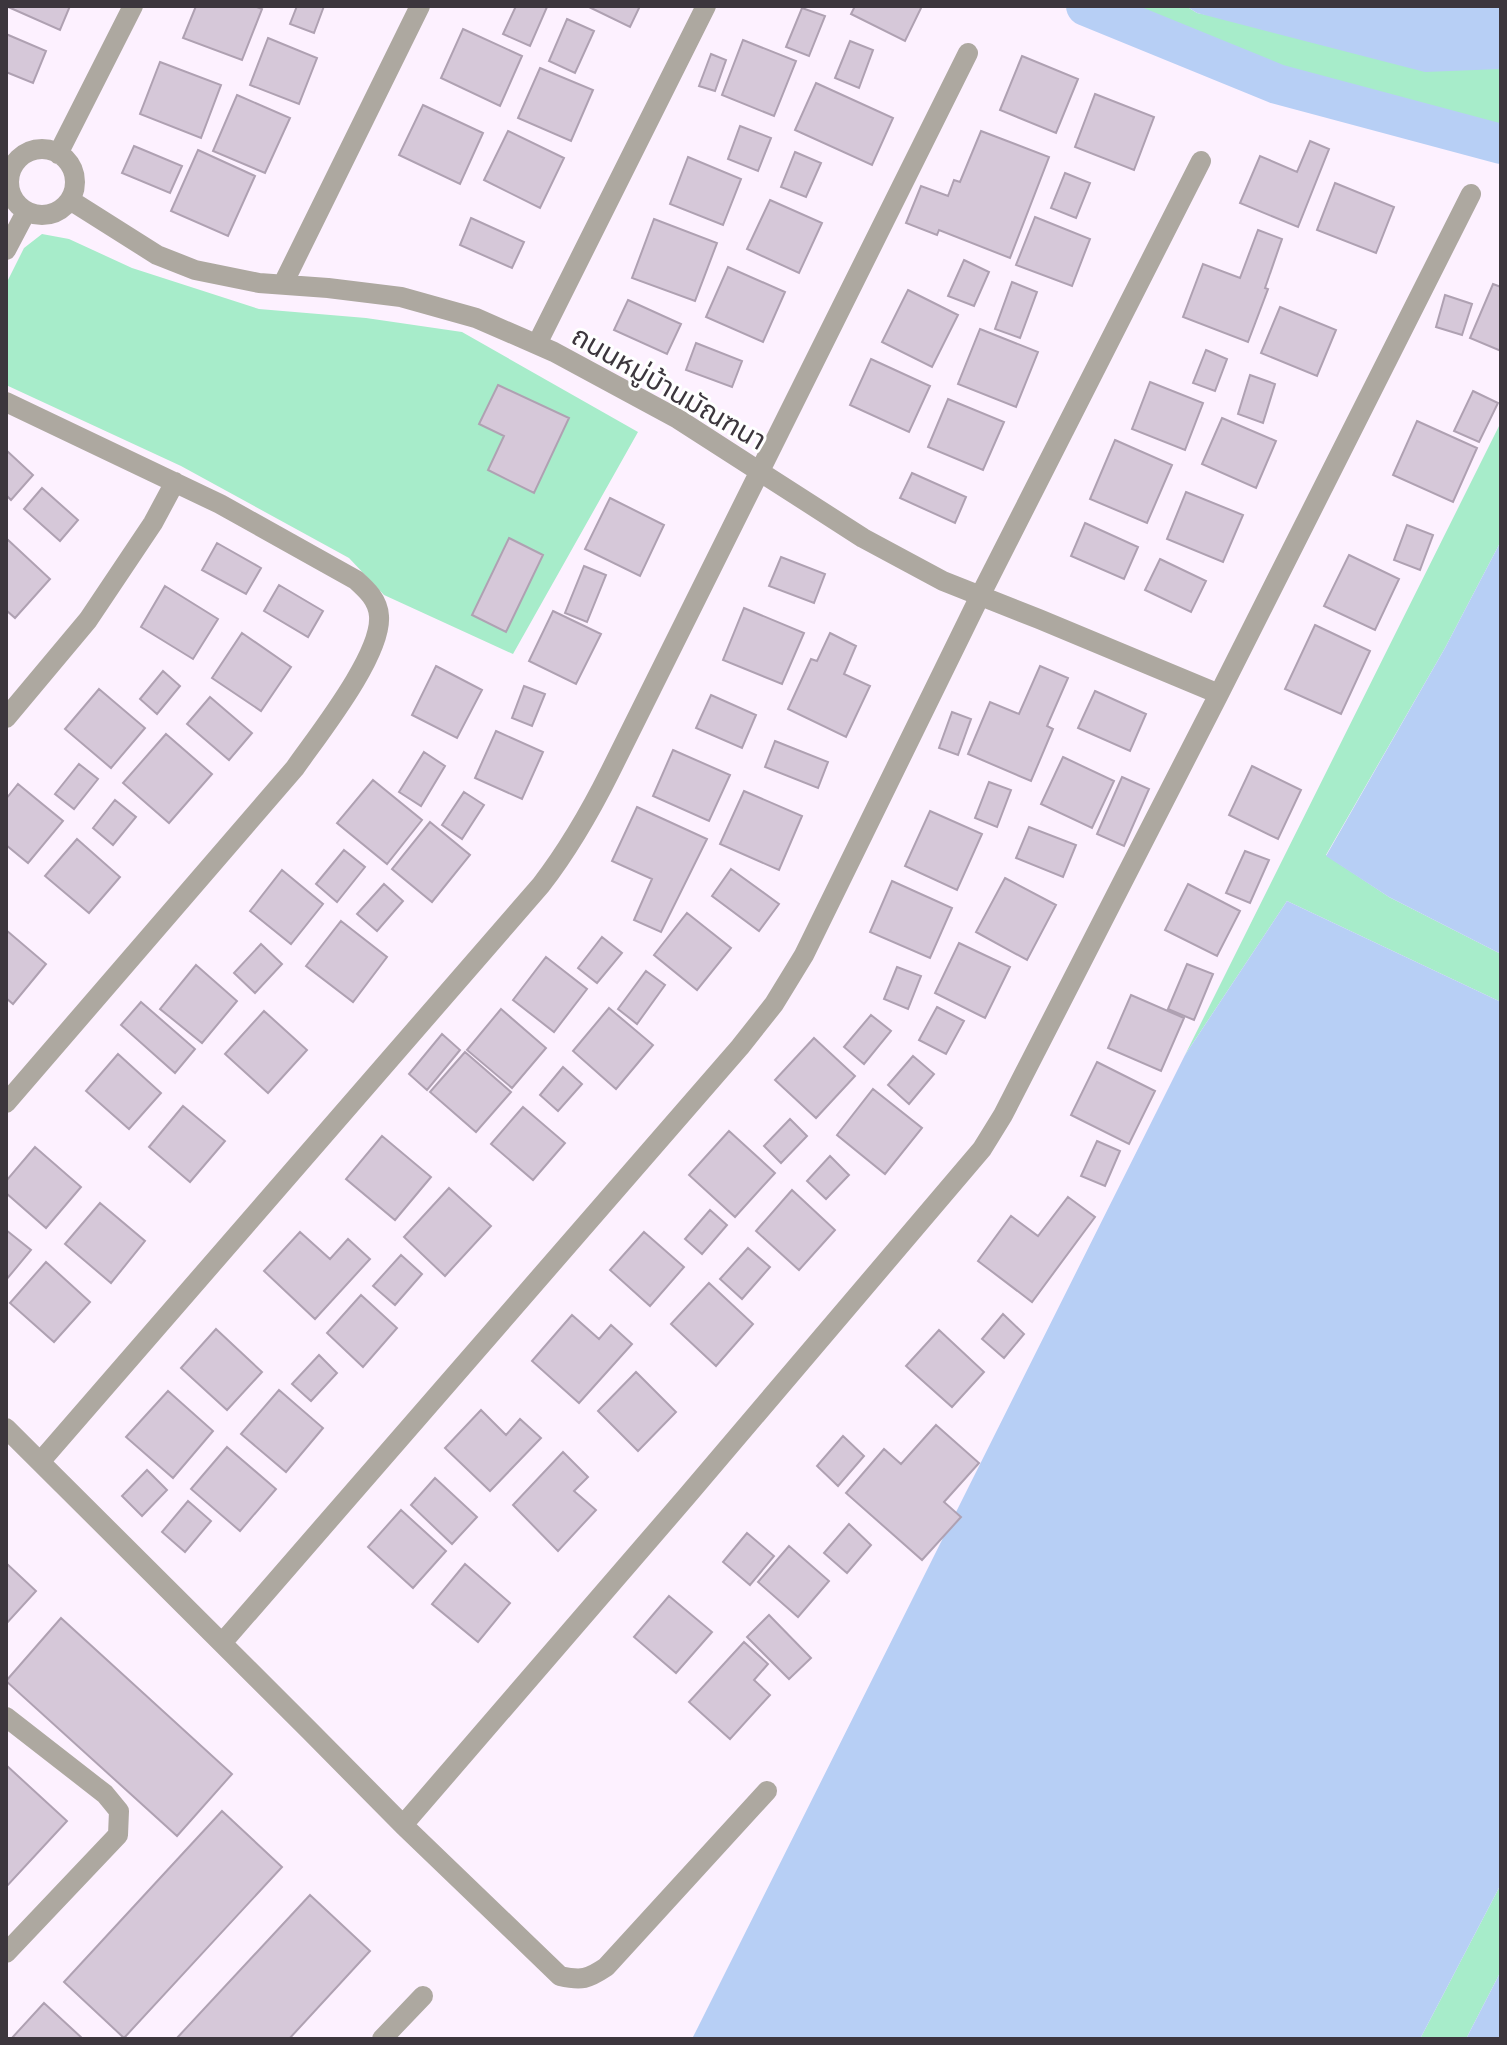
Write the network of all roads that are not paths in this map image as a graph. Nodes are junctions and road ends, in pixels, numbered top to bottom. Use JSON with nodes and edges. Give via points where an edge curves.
{"nodes":[{"id":1,"x":133,"y":6,"type":"edge"},
{"id":2,"x":420,"y":6,"type":"edge"},
{"id":3,"x":706,"y":6,"type":"edge"},
{"id":4,"x":968,"y":53,"type":"dead end"},
{"id":5,"x":58,"y":154,"type":"junction"},
{"id":6,"x":1201,"y":161,"type":"dead end"},
{"id":7,"x":9,"y":167,"type":"edge"},
{"id":8,"x":1471,"y":194,"type":"dead end"},
{"id":9,"x":70,"y":200,"type":"junction"},
{"id":10,"x":26,"y":212,"type":"junction"},
{"id":11,"x":6,"y":250,"type":"edge"},
{"id":12,"x":283,"y":284,"type":"junction"},
{"id":13,"x":537,"y":344,"type":"junction"},
{"id":14,"x":6,"y":402,"type":"edge"},
{"id":15,"x":760,"y":473,"type":"junction"},
{"id":16,"x":175,"y":482,"type":"junction"},
{"id":17,"x":980,"y":596,"type":"junction"},
{"id":18,"x":1219,"y":694,"type":"junction"},
{"id":19,"x":6,"y":718,"type":"edge"},
{"id":20,"x":6,"y":1103,"type":"edge"},
{"id":21,"x":6,"y":1428,"type":"edge"},
{"id":22,"x":40,"y":1462,"type":"junction"},
{"id":23,"x":222,"y":1643,"type":"junction"},
{"id":24,"x":6,"y":1717,"type":"edge"},
{"id":25,"x":767,"y":1791,"type":"dead end"},
{"id":26,"x":403,"y":1825,"type":"junction"},
{"id":27,"x":6,"y":1953,"type":"edge"},
{"id":28,"x":423,"y":1996,"type":"dead end"},
{"id":29,"x":382,"y":2039,"type":"edge"}],
"edges":[{"from":1,"to":5,"type":"street"},
{"from":2,"to":12,"type":"street"},
{"from":3,"to":13,"type":"street"},
{"from":4,"to":15,"type":"street"},
{"from":5,"to":7,"type":"street","via":[[49,149],[29,151]]},
{"from":5,"to":9,"type":"street","via":[[71,166],[75,180]]},
{"from":6,"to":17,"type":"street"},
{"from":7,"to":10,"type":"street","via":[[10,191]]},
{"from":8,"to":18,"type":"street"},
{"from":9,"to":10,"type":"street","via":[[54,214]]},
{"from":9,"to":12,"type":"street","name":"ถนนหมู่บ้านมัณฑนา","via":[[182,265]]},
{"from":10,"to":11,"type":"street"},
{"from":12,"to":13,"type":"street","name":"ถนนหมู่บ้านมัณฑนา","via":[[401,297],[476,318]]},
{"from":13,"to":15,"type":"street","name":"ถนนหมู่บ้านมัณฑนา","via":[[678,419]]},
{"from":14,"to":16,"type":"street"},
{"from":15,"to":17,"type":"street","name":"ถนนหมู่บ้านมัณฑนา","via":[[863,538]]},
{"from":15,"to":22,"type":"street","via":[[565,854]]},
{"from":16,"to":19,"type":"street","via":[[88,620]]},
{"from":16,"to":20,"type":"street","via":[[356,580],[372,594],[379,614],[377,635],[362,667],[295,768]]},
{"from":17,"to":18,"type":"street","name":"ถนนหมู่บ้านมัณฑนา"},
{"from":17,"to":23,"type":"street","via":[[804,955],[774,1004]]},
{"from":18,"to":26,"type":"street","via":[[982,1149]]},
{"from":21,"to":22,"type":"street"},
{"from":22,"to":23,"type":"street"},
{"from":23,"to":26,"type":"street"},
{"from":24,"to":27,"type":"street","via":[[105,1794],[119,1811],[118,1835]]},
{"from":25,"to":26,"type":"street","via":[[606,1967],[579,1981],[560,1976]]},
{"from":28,"to":29,"type":"street"}]}
